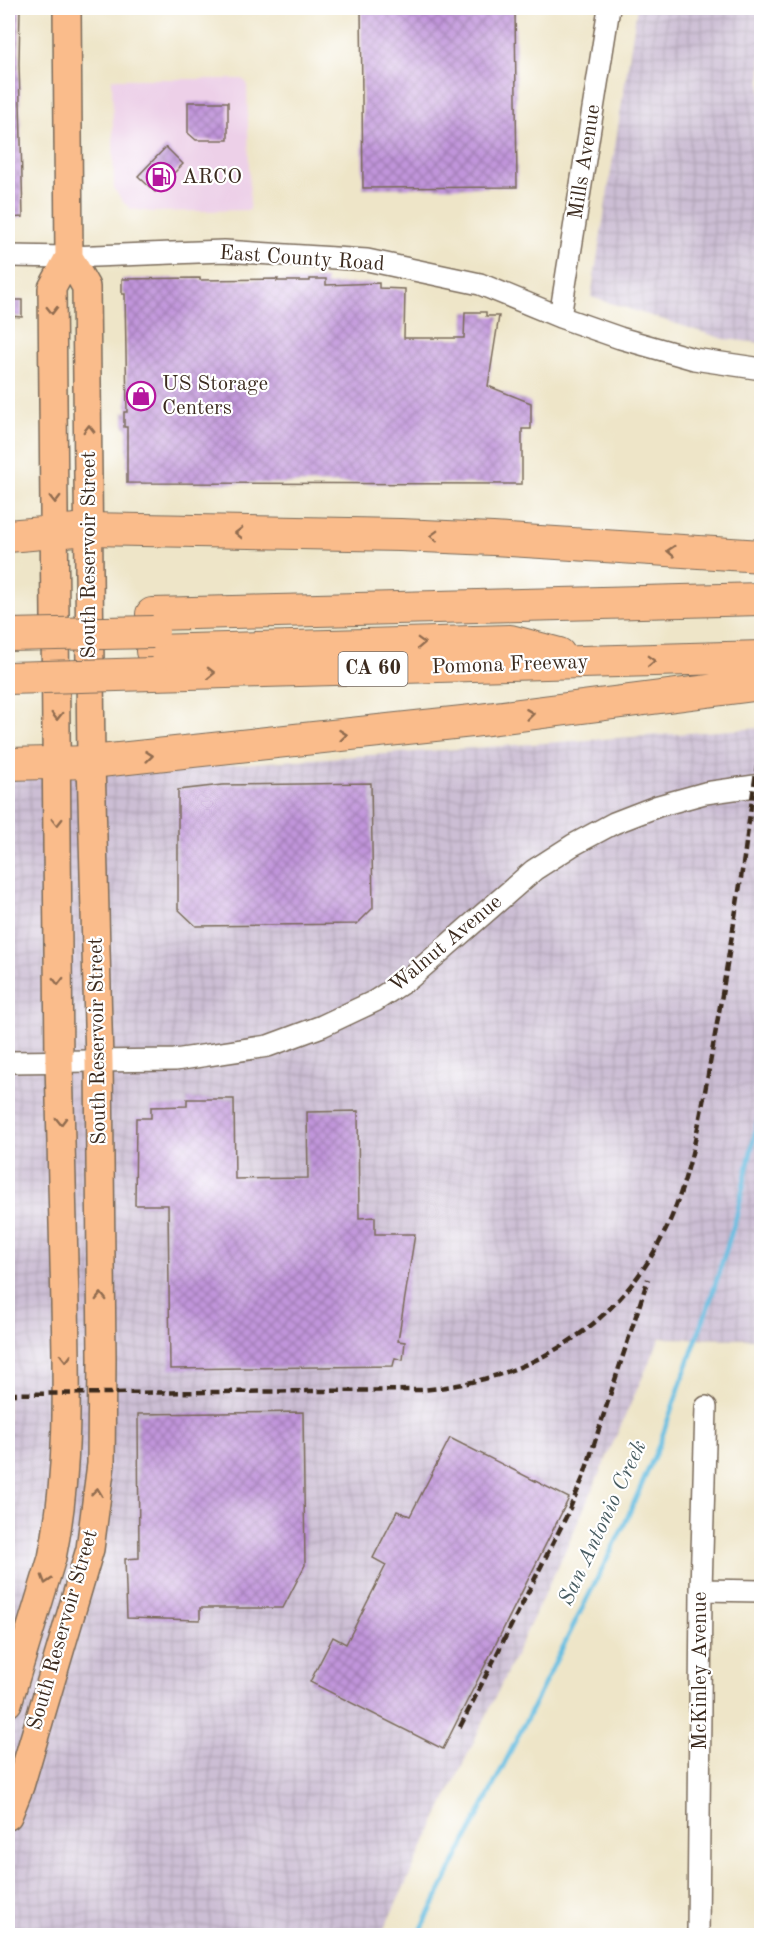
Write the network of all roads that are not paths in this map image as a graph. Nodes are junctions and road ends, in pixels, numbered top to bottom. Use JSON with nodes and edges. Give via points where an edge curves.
{"nodes":[{"id":1,"x":68,"y":8,"type":"edge"},
{"id":2,"x":609,"y":8,"type":"edge"},
{"id":3,"x":8,"y":256,"type":"edge"},
{"id":4,"x":69,"y":256,"type":"junction"},
{"id":5,"x":560,"y":317,"type":"junction"},
{"id":6,"x":762,"y":369,"type":"edge"},
{"id":7,"x":88,"y":530,"type":"junction"},
{"id":8,"x":56,"y":531,"type":"junction"},
{"id":9,"x":8,"y":536,"type":"edge"},
{"id":10,"x":762,"y":556,"type":"edge"},
{"id":11,"x":747,"y":599,"type":"edge"},
{"id":12,"x":8,"y":617,"type":"edge"},
{"id":13,"x":8,"y":635,"type":"edge"},
{"id":14,"x":153,"y":643,"type":"junction"},
{"id":15,"x":8,"y":654,"type":"edge"},
{"id":16,"x":762,"y":657,"type":"edge"},
{"id":17,"x":717,"y":674,"type":"junction"},
{"id":18,"x":8,"y":678,"type":"edge"},
{"id":19,"x":762,"y":684,"type":"edge"},
{"id":20,"x":91,"y":762,"type":"junction"},
{"id":21,"x":57,"y":763,"type":"junction"},
{"id":22,"x":8,"y":765,"type":"edge"},
{"id":23,"x":762,"y":785,"type":"edge"},
{"id":24,"x":8,"y":1062,"type":"edge"},
{"id":25,"x":59,"y":1062,"type":"junction"},
{"id":26,"x":99,"y":1062,"type":"junction"},
{"id":27,"x":706,"y":1407,"type":"dead end"},
{"id":28,"x":701,"y":1590,"type":"junction"},
{"id":29,"x":762,"y":1591,"type":"edge"},
{"id":30,"x":32,"y":1623,"type":"junction"},
{"id":31,"x":65,"y":1635,"type":"junction"},
{"id":32,"x":8,"y":1703,"type":"edge"},
{"id":33,"x":14,"y":1785,"type":"edge"},
{"id":34,"x":8,"y":1816,"type":"edge"},
{"id":35,"x":698,"y":1935,"type":"edge"}],
"edges":[{"from":1,"to":4,"type":"main road","name":"South Reservoir Street"},
{"from":2,"to":5,"type":"street","name":"Mills Avenue"},
{"from":3,"to":4,"type":"street","name":"East County Road"},
{"from":4,"to":5,"type":"street","name":"East County Road","via":[[224,251],[367,260],[480,284]]},
{"from":7,"to":4,"type":"main road","name":"South Reservoir Street","one_way":true,"via":[[86,287]]},
{"from":4,"to":8,"type":"main road","name":"South Reservoir Street","one_way":true,"via":[[52,288]]},
{"from":5,"to":6,"type":"street","name":"East County Road","via":[[694,359]]},
{"from":7,"to":8,"type":"highway"},
{"from":10,"to":7,"type":"highway","one_way":true,"via":[[493,539]]},
{"from":7,"to":20,"type":"main road","name":"South Reservoir Street"},
{"from":8,"to":9,"type":"highway"},
{"from":8,"to":21,"type":"main road","name":"South Reservoir Street","one_way":true},
{"from":11,"to":14,"type":"highway","name":"Pomona Freeway","number":"CA 60","via":[[584,602]]},
{"from":12,"to":14,"type":"highway","name":"Pomona Freeway","number":"CA 60"},
{"from":13,"to":14,"type":"highway","bridge":true},
{"from":14,"to":15,"type":"highway"},
{"from":14,"to":17,"type":"highway","name":"Pomona Freeway","number":"CA 60","one_way":true,"via":[[592,662]]},
{"from":14,"to":18,"type":"highway","name":"Pomona Freeway","number":"CA 60","bridge":true},
{"from":16,"to":17,"type":"highway","name":"Pomona Freeway","number":"CA 60"},
{"from":17,"to":19,"type":"highway"},
{"from":20,"to":17,"type":"highway","one_way":true,"via":[[472,721]]},
{"from":20,"to":21,"type":"highway"},
{"from":20,"to":26,"type":"main road","name":"South Reservoir Street"},
{"from":21,"to":22,"type":"highway"},
{"from":21,"to":25,"type":"main road","name":"South Reservoir Street","one_way":true},
{"from":23,"to":26,"type":"street","name":"Walnut Avenue","via":[[705,793],[666,804],[614,823],[573,844],[534,870],[410,978],[375,1001],[322,1026],[268,1046],[221,1054]]},
{"from":24,"to":25,"type":"street","name":"Walnut Avenue"},
{"from":25,"to":26,"type":"street","name":"Walnut Avenue"},
{"from":25,"to":30,"type":"main road","name":"South Reservoir Street","one_way":true,"via":[[65,1457],[55,1547]]},
{"from":31,"to":26,"type":"main road","name":"South Reservoir Street","one_way":true,"via":[[90,1549],[101,1464]]},
{"from":27,"to":28,"type":"street","name":"McKinley Avenue"},
{"from":28,"to":29,"type":"street"},
{"from":28,"to":35,"type":"street","name":"McKinley Avenue"},
{"from":30,"to":31,"type":"main road"},
{"from":30,"to":32,"type":"main road","name":"South Reservoir Street"},
{"from":31,"to":33,"type":"main road","name":"South Reservoir Street"},
{"from":33,"to":34,"type":"main road","name":"South Reservoir Street"}]}
